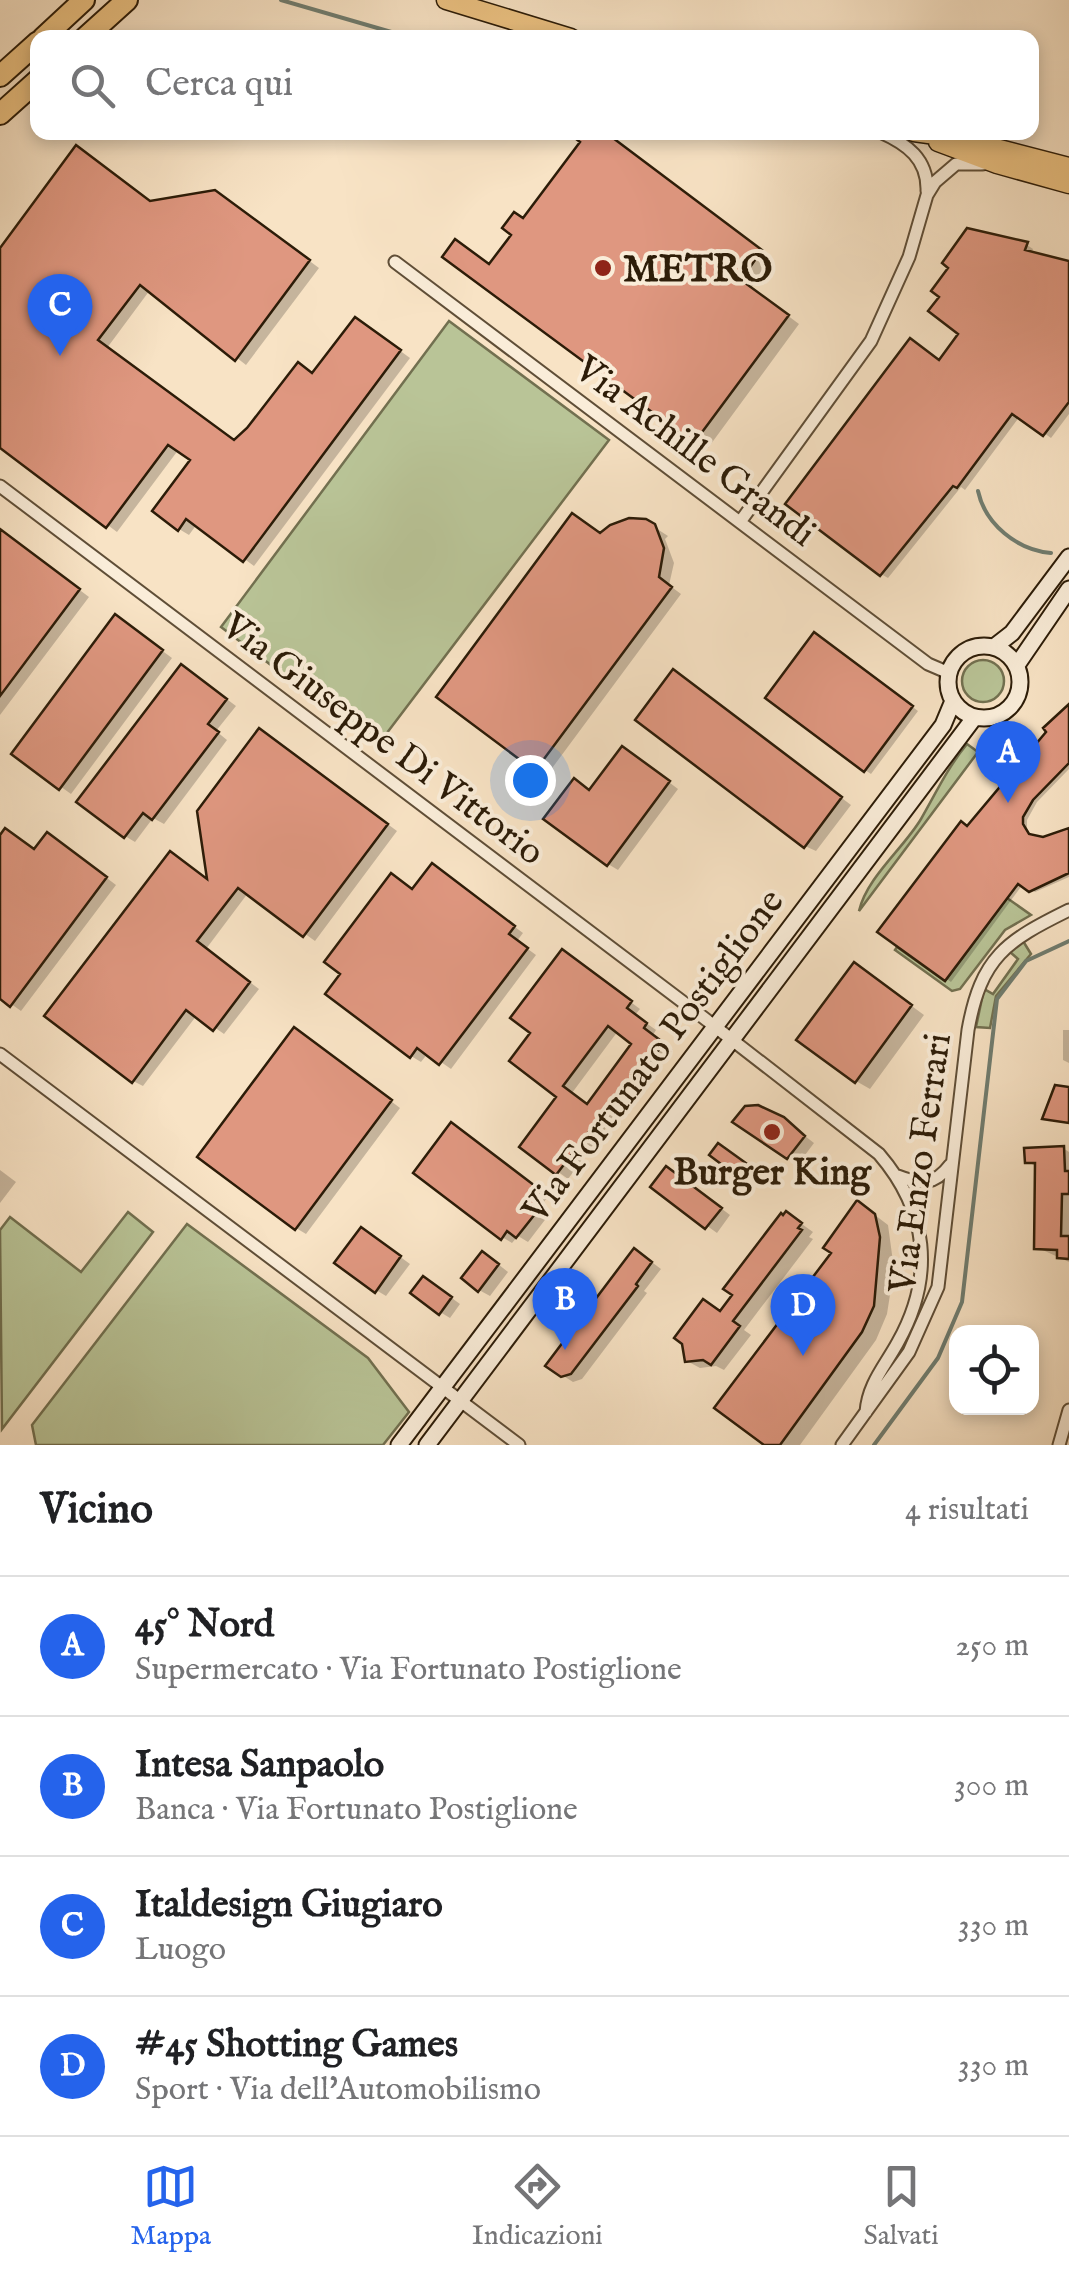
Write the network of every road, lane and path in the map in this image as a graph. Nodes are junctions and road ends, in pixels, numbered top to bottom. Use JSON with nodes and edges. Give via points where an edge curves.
{"nodes":[{"id":1,"x":84,"y":0,"type":"edge"},
{"id":2,"x":127,"y":0,"type":"edge"},
{"id":3,"x":447,"y":0,"type":"edge"},
{"id":4,"x":51,"y":30,"type":"edge"},
{"id":5,"x":94,"y":30,"type":"edge"},
{"id":6,"x":544,"y":30,"type":"edge"},
{"id":7,"x":30,"y":49,"type":"edge"},
{"id":8,"x":0,"y":76,"type":"edge"},
{"id":9,"x":30,"y":87,"type":"edge"},
{"id":10,"x":0,"y":114,"type":"edge"},
{"id":11,"x":895,"y":140,"type":"edge"},
{"id":12,"x":933,"y":140,"type":"edge"},
{"id":13,"x":965,"y":140,"type":"edge"},
{"id":14,"x":997,"y":164,"type":"junction"},
{"id":15,"x":1069,"y":167,"type":"edge"},
{"id":16,"x":1069,"y":184,"type":"edge"},
{"id":17,"x":927,"y":195,"type":"junction"},
{"id":18,"x":398,"y":259,"type":"dead end"},
{"id":19,"x":0,"y":486,"type":"edge"},
{"id":20,"x":740,"y":522,"type":"junction"},
{"id":21,"x":1069,"y":556,"type":"edge"},
{"id":22,"x":1069,"y":590,"type":"edge"},
{"id":23,"x":994,"y":647,"type":"junction"},
{"id":24,"x":1016,"y":665,"type":"junction"},
{"id":25,"x":948,"y":673,"type":"junction"},
{"id":26,"x":952,"y":701,"type":"junction"},
{"id":27,"x":974,"y":718,"type":"junction"},
{"id":28,"x":1069,"y":910,"type":"edge"},
{"id":29,"x":716,"y":1026,"type":"junction"},
{"id":30,"x":731,"y":1038,"type":"junction"},
{"id":31,"x":0,"y":1054,"type":"edge"},
{"id":32,"x":950,"y":1165,"type":"junction"},
{"id":33,"x":898,"y":1176,"type":"junction"},
{"id":34,"x":443,"y":1386,"type":"junction"},
{"id":35,"x":461,"y":1400,"type":"junction"},
{"id":36,"x":1069,"y":1410,"type":"edge"},
{"id":37,"x":866,"y":1412,"type":"junction"},
{"id":38,"x":399,"y":1445,"type":"edge"},
{"id":39,"x":427,"y":1445,"type":"edge"},
{"id":40,"x":519,"y":1445,"type":"edge"},
{"id":41,"x":842,"y":1445,"type":"edge"},
{"id":42,"x":1059,"y":1445,"type":"edge"}],
"edges":[{"from":1,"to":4,"type":"highway"},
{"from":2,"to":5,"type":"highway"},
{"from":3,"to":6,"type":"main road"},
{"from":7,"to":8,"type":"highway"},
{"from":9,"to":10,"type":"highway"},
{"from":11,"to":17,"type":"street","via":[[919,158]]},
{"from":12,"to":14,"type":"main road"},
{"from":13,"to":15,"type":"main road"},
{"from":14,"to":16,"type":"main road"},
{"from":14,"to":17,"type":"street","via":[[956,164]]},
{"from":17,"to":20,"type":"street","via":[[910,257],[871,341]]},
{"from":18,"to":20,"type":"street","name":"Via Achille Grandi"},
{"from":19,"to":29,"type":"street","name":"Via Giuseppe Di Vittorio"},
{"from":20,"to":25,"type":"street","name":"Via Achille Grandi"},
{"from":21,"to":23,"type":"street"},
{"from":22,"to":24,"type":"street"},
{"from":23,"to":24,"type":"street"},
{"from":23,"to":25,"type":"street","via":[[970,649]]},
{"from":24,"to":27,"type":"street","via":[[1021,682],[1012,706],[991,718]]},
{"from":25,"to":26,"type":"street"},
{"from":26,"to":27,"type":"street"},
{"from":26,"to":29,"type":"street","name":"Via Fortunato Postiglione","via":[[943,725]]},
{"from":27,"to":30,"type":"street","name":"Via Fortunato Postiglione"},
{"from":28,"to":32,"type":"street","name":"Via Enzo Ferrari","via":[[1009,942],[976,989]]},
{"from":29,"to":30,"type":"street","name":"Via Giuseppe Di Vittorio"},
{"from":29,"to":34,"type":"street","name":"Via Fortunato Postiglione"},
{"from":30,"to":33,"type":"street","name":"Via Giuseppe Di Vittorio"},
{"from":30,"to":35,"type":"street","name":"Via Fortunato Postiglione"},
{"from":31,"to":34,"type":"street"},
{"from":32,"to":33,"type":"street","via":[[929,1183]]},
{"from":32,"to":37,"type":"street","name":"Via Enzo Ferrari","via":[[938,1286],[909,1352]]},
{"from":33,"to":37,"type":"street","via":[[922,1242],[921,1280],[912,1315],[867,1391]]},
{"from":34,"to":35,"type":"street"},
{"from":34,"to":38,"type":"street","name":"Via Fortunato Postiglione"},
{"from":35,"to":39,"type":"street","name":"Via Fortunato Postiglione"},
{"from":35,"to":40,"type":"street"},
{"from":36,"to":42,"type":"street"},
{"from":37,"to":41,"type":"street","name":"Via Enzo Ferrari"}]}
